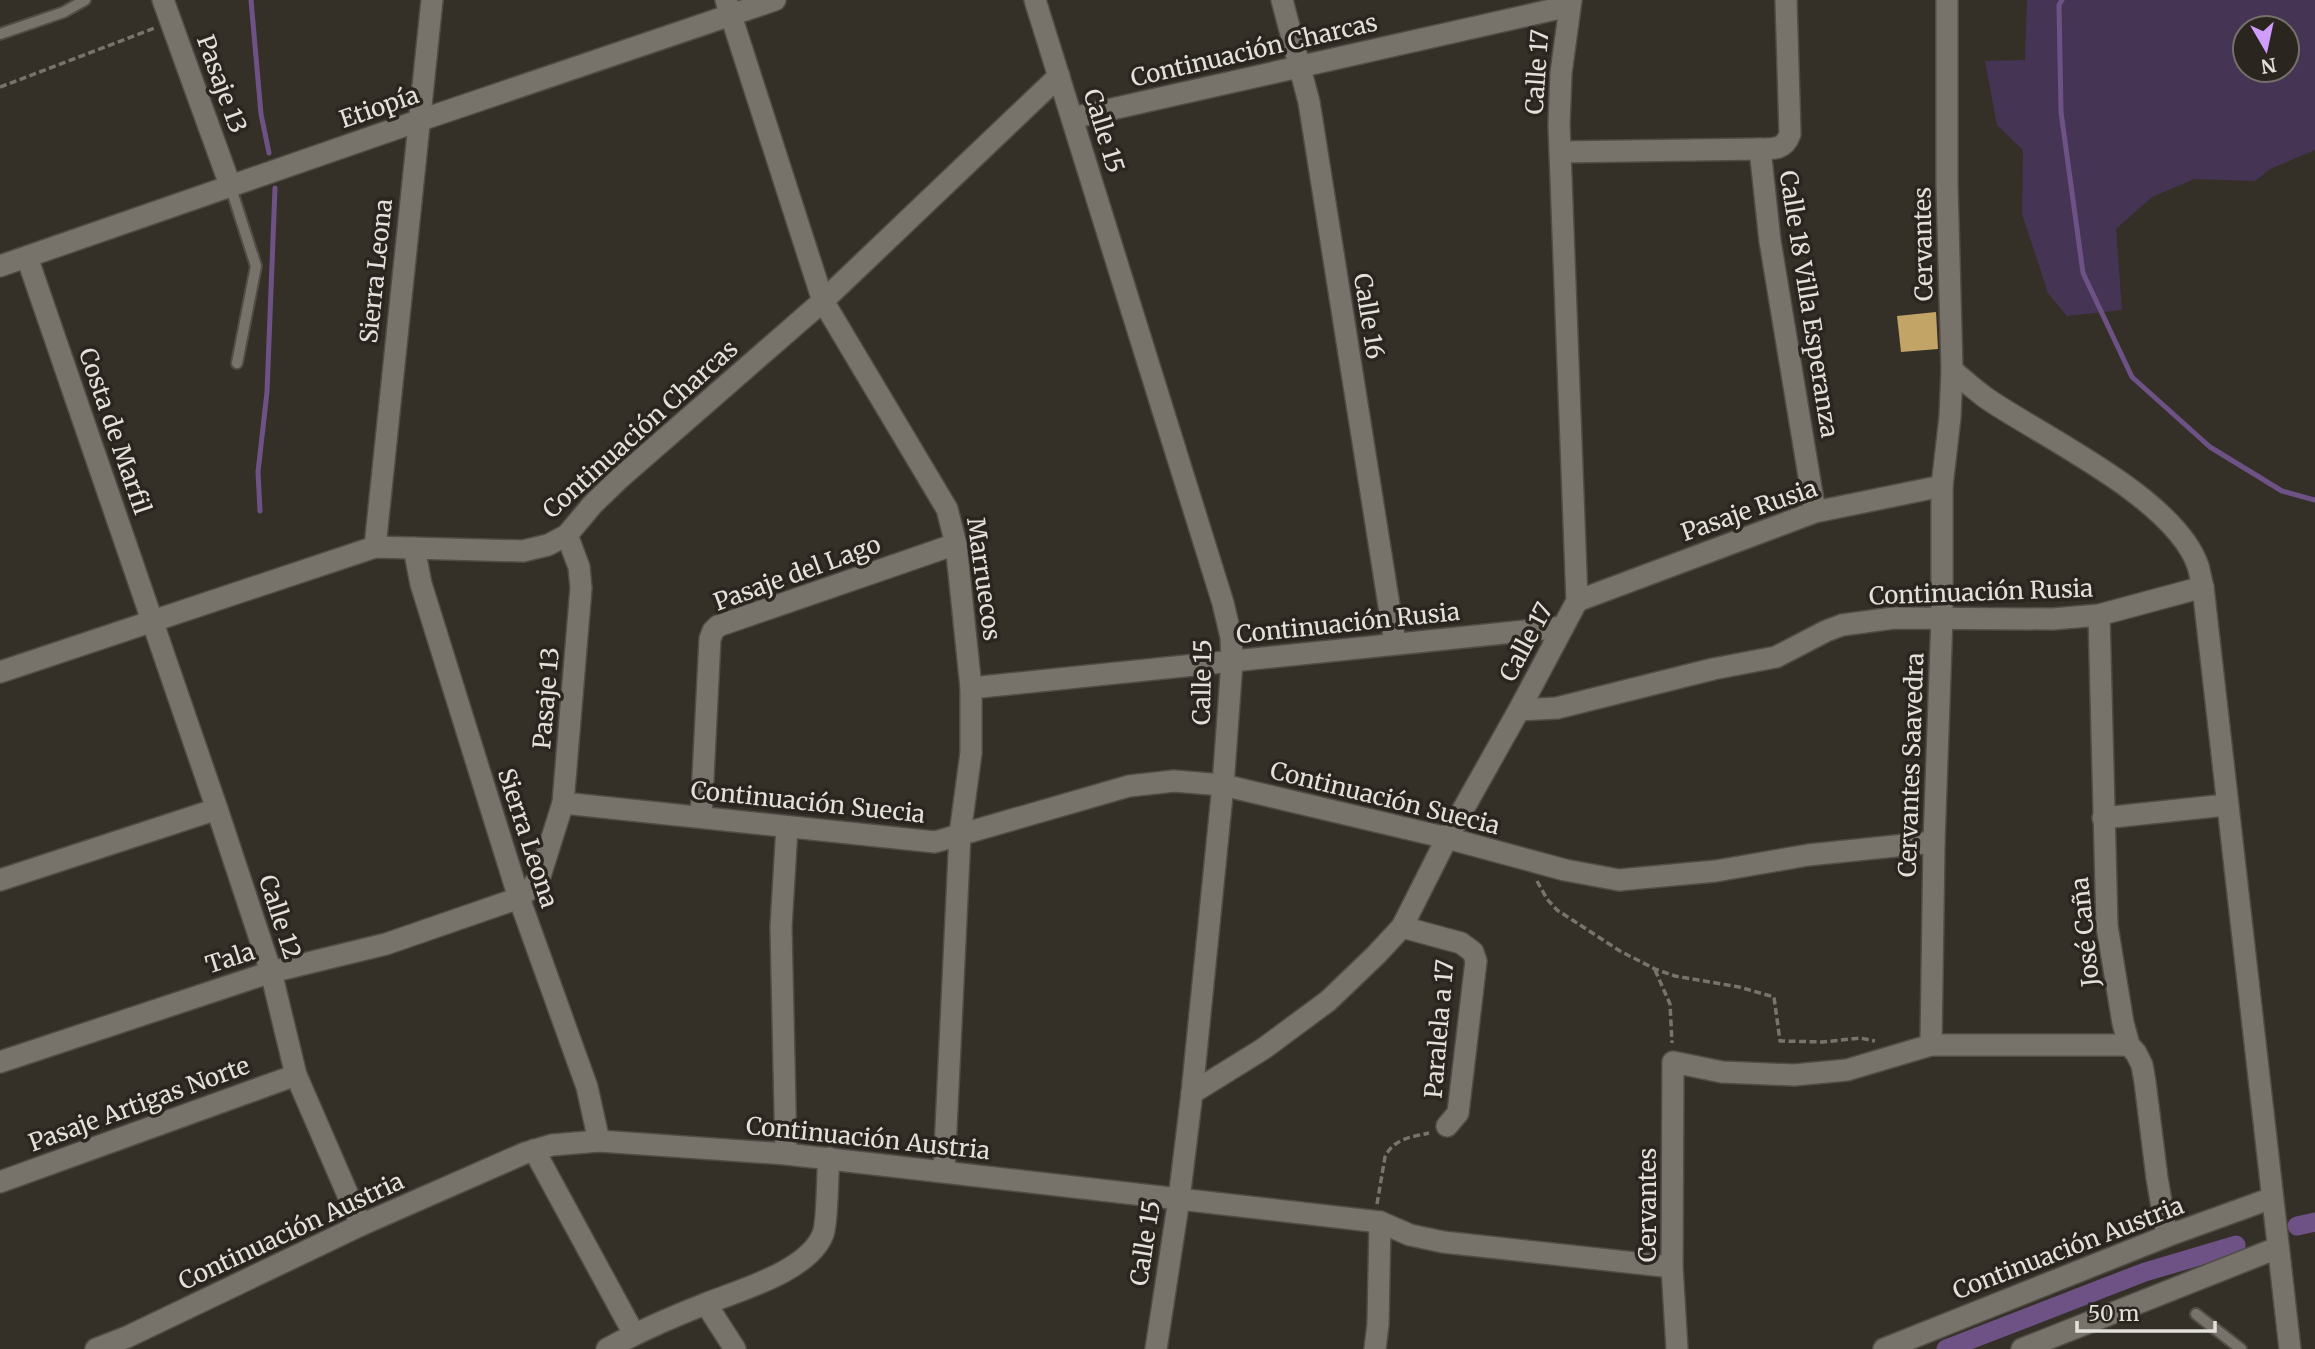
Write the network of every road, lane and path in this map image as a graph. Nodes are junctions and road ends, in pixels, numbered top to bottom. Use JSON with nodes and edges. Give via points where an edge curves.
{"nodes":[{"id":1,"x":85,"y":0,"type":"edge"},
{"id":2,"x":163,"y":0,"type":"edge"},
{"id":3,"x":432,"y":0,"type":"edge"},
{"id":4,"x":775,"y":0,"type":"edge"},
{"id":5,"x":1035,"y":0,"type":"edge"},
{"id":6,"x":1282,"y":0,"type":"edge"},
{"id":7,"x":1786,"y":0,"type":"edge"},
{"id":8,"x":1947,"y":0,"type":"edge"},
{"id":9,"x":1570,"y":3,"type":"edge"},
{"id":10,"x":728,"y":8,"type":"edge"},
{"id":11,"x":171,"y":21,"type":"junction"},
{"id":12,"x":0,"y":34,"type":"edge"},
{"id":13,"x":1300,"y":66,"type":"junction"},
{"id":14,"x":1059,"y":76,"type":"junction"},
{"id":15,"x":0,"y":87,"type":"edge"},
{"id":16,"x":1072,"y":118,"type":"junction"},
{"id":17,"x":418,"y":121,"type":"junction"},
{"id":18,"x":1760,"y":149,"type":"junction"},
{"id":19,"x":1559,"y":152,"type":"junction"},
{"id":20,"x":230,"y":185,"type":"junction"},
{"id":21,"x":27,"y":257,"type":"junction"},
{"id":22,"x":0,"y":267,"type":"edge"},
{"id":23,"x":823,"y":301,"type":"junction"},
{"id":24,"x":237,"y":363,"type":"dead end"},
{"id":25,"x":1952,"y":370,"type":"junction"},
{"id":26,"x":1942,"y":486,"type":"junction"},
{"id":27,"x":1815,"y":512,"type":"junction"},
{"id":28,"x":568,"y":534,"type":"junction"},
{"id":29,"x":956,"y":544,"type":"junction"},
{"id":30,"x":374,"y":547,"type":"junction"},
{"id":31,"x":414,"y":548,"type":"junction"},
{"id":32,"x":2203,"y":587,"type":"junction"},
{"id":33,"x":1577,"y":601,"type":"junction"},
{"id":34,"x":2099,"y":615,"type":"junction"},
{"id":35,"x":1942,"y":617,"type":"junction"},
{"id":36,"x":153,"y":622,"type":"junction"},
{"id":37,"x":1563,"y":627,"type":"junction"},
{"id":38,"x":1395,"y":643,"type":"junction"},
{"id":39,"x":1233,"y":662,"type":"junction"},
{"id":40,"x":0,"y":672,"type":"edge"},
{"id":41,"x":971,"y":688,"type":"junction"},
{"id":42,"x":1519,"y":710,"type":"junction"},
{"id":43,"x":1223,"y":785,"type":"junction"},
{"id":44,"x":563,"y":803,"type":"junction"},
{"id":45,"x":2226,"y":805,"type":"junction"},
{"id":46,"x":217,"y":809,"type":"junction"},
{"id":47,"x":701,"y":817,"type":"junction"},
{"id":48,"x":2103,"y":818,"type":"junction"},
{"id":49,"x":788,"y":827,"type":"junction"},
{"id":50,"x":960,"y":834,"type":"junction"},
{"id":51,"x":1447,"y":838,"type":"junction"},
{"id":52,"x":1934,"y":842,"type":"junction"},
{"id":53,"x":1533,"y":862,"type":"junction"},
{"id":54,"x":0,"y":880,"type":"edge"},
{"id":55,"x":519,"y":898,"type":"junction"},
{"id":56,"x":1402,"y":927,"type":"junction"},
{"id":57,"x":1655,"y":969,"type":"junction"},
{"id":58,"x":271,"y":972,"type":"junction"},
{"id":59,"x":1931,"y":1045,"type":"junction"},
{"id":60,"x":2129,"y":1045,"type":"junction"},
{"id":61,"x":1902,"y":1055,"type":"junction"},
{"id":62,"x":0,"y":1062,"type":"edge"},
{"id":63,"x":1673,"y":1062,"type":"junction"},
{"id":64,"x":296,"y":1074,"type":"junction"},
{"id":65,"x":1192,"y":1093,"type":"junction"},
{"id":66,"x":1447,"y":1126,"type":"joint"},
{"id":67,"x":599,"y":1141,"type":"junction"},
{"id":68,"x":534,"y":1150,"type":"junction"},
{"id":69,"x":786,"y":1154,"type":"junction"},
{"id":70,"x":829,"y":1158,"type":"junction"},
{"id":71,"x":944,"y":1171,"type":"junction"},
{"id":72,"x":0,"y":1182,"type":"edge"},
{"id":73,"x":2272,"y":1198,"type":"junction"},
{"id":74,"x":1179,"y":1199,"type":"junction"},
{"id":75,"x":1380,"y":1222,"type":"junction"},
{"id":76,"x":361,"y":1225,"type":"junction"},
{"id":77,"x":2167,"y":1236,"type":"junction"},
{"id":78,"x":2277,"y":1248,"type":"junction"},
{"id":79,"x":1672,"y":1267,"type":"junction"},
{"id":80,"x":706,"y":1304,"type":"junction"},
{"id":81,"x":2196,"y":1314,"type":"dead end"},
{"id":82,"x":634,"y":1334,"type":"junction"},
{"id":83,"x":130,"y":1343,"type":"edge"},
{"id":84,"x":96,"y":1349,"type":"edge"},
{"id":85,"x":607,"y":1349,"type":"edge"},
{"id":86,"x":735,"y":1349,"type":"edge"},
{"id":87,"x":1156,"y":1349,"type":"edge"},
{"id":88,"x":1375,"y":1349,"type":"edge"},
{"id":89,"x":1677,"y":1349,"type":"edge"},
{"id":90,"x":1884,"y":1349,"type":"edge"},
{"id":91,"x":2022,"y":1349,"type":"edge"},
{"id":92,"x":2241,"y":1349,"type":"edge"},
{"id":93,"x":2290,"y":1349,"type":"edge"}],
"edges":[{"from":1,"to":12,"type":"lane"},
{"from":2,"to":11,"type":"street","name":"Pasaje 13"},
{"from":3,"to":17,"type":"street","name":"Sierra Leona"},
{"from":4,"to":10,"type":"street","name":"Etiopía"},
{"from":5,"to":14,"type":"street","name":"Calle 15"},
{"from":6,"to":13,"type":"street","name":"Calle 16"},
{"from":7,"to":18,"type":"street","name":"Calle 18 Villa Esperanza","via":[[1790,134],[1778,148]]},
{"from":8,"to":25,"type":"street","name":"Cervantes"},
{"from":9,"to":13,"type":"street","name":"Continuación Charcas"},
{"from":9,"to":19,"type":"street","name":"Calle 17","via":[[1561,74]]},
{"from":10,"to":17,"type":"street","name":"Etiopía"},
{"from":10,"to":23,"type":"street","name":"Marruecos"},
{"from":11,"to":15,"type":"path"},
{"from":11,"to":20,"type":"street","name":"Pasaje 13"},
{"from":13,"to":16,"type":"street","name":"Continuación Charcas"},
{"from":13,"to":38,"type":"street","name":"Calle 16"},
{"from":14,"to":16,"type":"street","name":"Calle 15"},
{"from":14,"to":23,"type":"street","name":"Continuación Charcas"},
{"from":16,"to":39,"type":"street","name":"Calle 15","via":[[1223,603]]},
{"from":17,"to":20,"type":"street","name":"Etiopía"},
{"from":17,"to":30,"type":"street","name":"Sierra Leona"},
{"from":18,"to":19,"type":"street"},
{"from":18,"to":27,"type":"street","name":"Calle 18 Villa Esperanza","via":[[1770,241]]},
{"from":19,"to":33,"type":"street","name":"Calle 17"},
{"from":20,"to":21,"type":"street","name":"Etiopía"},
{"from":20,"to":24,"type":"lane","via":[[256,266]]},
{"from":21,"to":22,"type":"street","name":"Etiopía"},
{"from":21,"to":36,"type":"street","name":"Costa de Marfil"},
{"from":23,"to":28,"type":"street","name":"Continuación Charcas","via":[[621,478]]},
{"from":23,"to":29,"type":"street","name":"Marruecos","via":[[947,509]]},
{"from":25,"to":26,"type":"street","name":"Cervantes"},
{"from":25,"to":32,"type":"street","via":[[1987,399],[2144,499],[2181,537]]},
{"from":26,"to":27,"type":"street","name":"Pasaje Rusia"},
{"from":26,"to":35,"type":"street","name":"Cervantes Saavedra"},
{"from":27,"to":33,"type":"street","name":"Pasaje Rusia"},
{"from":28,"to":31,"type":"street","name":"Continuación Charcas","via":[[523,551]]},
{"from":28,"to":44,"type":"street","name":"Pasaje 13","via":[[581,588]]},
{"from":29,"to":41,"type":"street","name":"Marruecos"},
{"from":29,"to":47,"type":"street","name":"Pasaje del Lago","via":[[713,631]]},
{"from":30,"to":31,"type":"street","name":"Continuación Charcas"},
{"from":30,"to":36,"type":"street","name":"Continuación Charcas"},
{"from":31,"to":55,"type":"street","name":"Sierra Leona","via":[[421,584]]},
{"from":32,"to":34,"type":"street","name":"Continuación Rusia"},
{"from":32,"to":45,"type":"street"},
{"from":33,"to":37,"type":"street","name":"Calle 17"},
{"from":34,"to":35,"type":"street","name":"Continuación Rusia","via":[[2003,620]]},
{"from":34,"to":48,"type":"street","name":"José Caña"},
{"from":35,"to":42,"type":"street","name":"Continuación Rusia","via":[[1842,625],[1776,657],[1557,708]]},
{"from":35,"to":52,"type":"street","name":"Cervantes Saavedra"},
{"from":36,"to":40,"type":"street","name":"Continuación Charcas"},
{"from":36,"to":46,"type":"street","name":"Calle 12"},
{"from":37,"to":38,"type":"street","name":"Continuación Rusia"},
{"from":37,"to":42,"type":"street","name":"Calle 17"},
{"from":38,"to":39,"type":"street","name":"Continuación Rusia"},
{"from":39,"to":41,"type":"street","name":"Continuación Rusia"},
{"from":39,"to":43,"type":"street","name":"Calle 15"},
{"from":41,"to":50,"type":"street","name":"Marruecos","via":[[971,753]]},
{"from":42,"to":51,"type":"street","name":"Calle 17"},
{"from":43,"to":50,"type":"street","name":"Continuación Suecia","via":[[1174,781],[1129,786]]},
{"from":43,"to":51,"type":"street","name":"Continuación Suecia"},
{"from":43,"to":65,"type":"street","name":"Calle 15"},
{"from":44,"to":47,"type":"street","name":"Continuación Suecia"},
{"from":44,"to":55,"type":"street","name":"Pasaje 13","via":[[540,876]]},
{"from":45,"to":48,"type":"street"},
{"from":45,"to":73,"type":"street"},
{"from":46,"to":54,"type":"street"},
{"from":46,"to":58,"type":"street","name":"Calle 12"},
{"from":47,"to":49,"type":"street","name":"Continuación Suecia"},
{"from":48,"to":60,"type":"street","name":"José Caña","via":[[2106,926]]},
{"from":49,"to":50,"type":"street","name":"Continuación Suecia","via":[[935,842]]},
{"from":49,"to":69,"type":"street","via":[[781,927]]},
{"from":50,"to":71,"type":"street","name":"Marruecos"},
{"from":51,"to":53,"type":"street","name":"Continuación Suecia"},
{"from":51,"to":56,"type":"street","name":"Calle 17"},
{"from":52,"to":53,"type":"street","name":"Continuación Suecia","via":[[1619,880]]},
{"from":52,"to":59,"type":"street","name":"Cervantes Saavedra"},
{"from":53,"to":57,"type":"path","via":[[1540,886],[1557,910]]},
{"from":55,"to":58,"type":"street","name":"Tala","via":[[386,944]]},
{"from":55,"to":67,"type":"street","name":"Sierra Leona","via":[[587,1087]]},
{"from":56,"to":65,"type":"street","name":"Calle 17","via":[[1328,1001]]},
{"from":56,"to":66,"type":"street","name":"Paralela a 17","via":[[1461,943],[1476,961],[1458,1113]]},
{"from":57,"to":61,"type":"path","via":[[1774,997],[1780,1041],[1860,1038]]},
{"from":57,"to":63,"type":"path","via":[[1670,1004]]},
{"from":58,"to":62,"type":"street","name":"Tala"},
{"from":58,"to":64,"type":"street","name":"Calle 12"},
{"from":59,"to":60,"type":"street"},
{"from":59,"to":61,"type":"street"},
{"from":60,"to":77,"type":"street","name":"José Caña","via":[[2142,1065]]},
{"from":61,"to":63,"type":"street","via":[[1847,1070],[1794,1075],[1748,1074]]},
{"from":63,"to":79,"type":"street","name":"Cervantes"},
{"from":64,"to":72,"type":"street","name":"Pasaje Artigas Norte"},
{"from":64,"to":76,"type":"street","name":"Calle 12"},
{"from":65,"to":74,"type":"street","name":"Calle 15"},
{"from":66,"to":75,"type":"path","name":"Paralela a 17","via":[[1408,1138],[1388,1150],[1377,1204]]},
{"from":67,"to":68,"type":"street","name":"Continuación Austria"},
{"from":67,"to":69,"type":"street","name":"Continuación Austria"},
{"from":68,"to":76,"type":"street","name":"Continuación Austria"},
{"from":68,"to":82,"type":"street"},
{"from":69,"to":70,"type":"street","name":"Continuación Austria"},
{"from":70,"to":71,"type":"street","name":"Continuación Austria"},
{"from":70,"to":80,"type":"street","via":[[824,1233],[810,1255],[763,1283]]},
{"from":71,"to":74,"type":"street","name":"Continuación Austria"},
{"from":73,"to":77,"type":"street","name":"Continuación Austria"},
{"from":73,"to":78,"type":"street"},
{"from":74,"to":75,"type":"street","name":"Continuación Austria"},
{"from":74,"to":87,"type":"street","name":"Calle 15"},
{"from":75,"to":79,"type":"street","name":"Continuación Austria","via":[[1443,1242]]},
{"from":75,"to":88,"type":"street"},
{"from":76,"to":83,"type":"street","name":"Continuación Austria"},
{"from":77,"to":90,"type":"street","name":"Continuación Austria"},
{"from":78,"to":91,"type":"street"},
{"from":78,"to":93,"type":"street"},
{"from":79,"to":89,"type":"street","name":"Cervantes"},
{"from":80,"to":82,"type":"street"},
{"from":80,"to":86,"type":"street"},
{"from":81,"to":92,"type":"lane"},
{"from":82,"to":85,"type":"street"},
{"from":83,"to":84,"type":"street","name":"Continuación Austria"}]}
